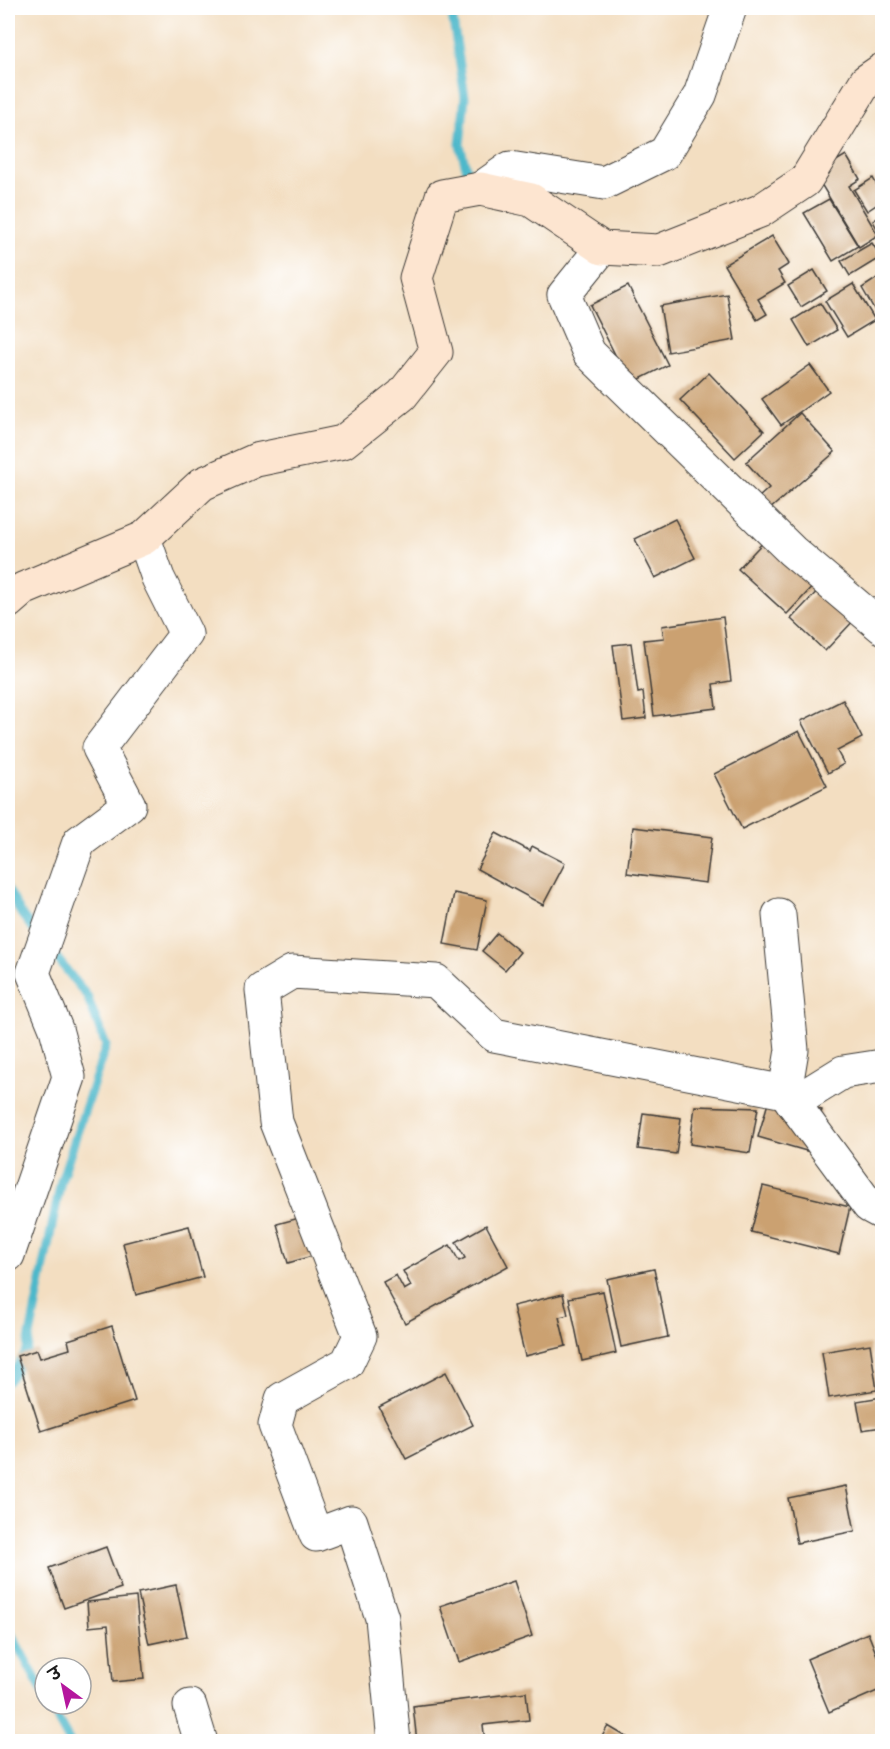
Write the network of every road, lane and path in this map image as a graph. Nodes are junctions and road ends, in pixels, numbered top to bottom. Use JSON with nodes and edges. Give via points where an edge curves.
{"nodes":[{"id":1,"x":730,"y":8,"type":"edge"},
{"id":2,"x":882,"y":70,"type":"edge"},
{"id":3,"x":480,"y":189,"type":"junction"},
{"id":4,"x":603,"y":248,"type":"junction"},
{"id":5,"x":144,"y":538,"type":"junction"},
{"id":6,"x":8,"y":603,"type":"edge"},
{"id":7,"x":882,"y":627,"type":"edge"},
{"id":8,"x":779,"y":915,"type":"dead end"},
{"id":9,"x":882,"y":1066,"type":"edge"},
{"id":10,"x":789,"y":1098,"type":"junction"},
{"id":11,"x":882,"y":1213,"type":"edge"},
{"id":12,"x":8,"y":1255,"type":"edge"},
{"id":13,"x":190,"y":1706,"type":"dead end"},
{"id":14,"x":201,"y":1742,"type":"edge"},
{"id":15,"x":393,"y":1742,"type":"edge"}],
"edges":[{"from":1,"to":3,"type":"street","via":[[700,95],[665,153],[604,183],[510,168]]},
{"from":2,"to":4,"type":"street","via":[[866,81],[805,181],[760,211],[659,251]]},
{"from":3,"to":4,"type":"street","via":[[531,200]]},
{"from":3,"to":5,"type":"street","via":[[442,196],[416,278],[436,352],[402,395],[343,442],[256,460],[202,484]]},
{"from":4,"to":7,"type":"street","via":[[564,295],[589,353],[792,551]]},
{"from":5,"to":6,"type":"street","via":[[23,589]]},
{"from":5,"to":12,"type":"street","via":[[158,578],[186,634],[99,748],[129,805],[79,842],[33,973],[56,1029],[69,1077]]},
{"from":8,"to":10,"type":"street","via":[[792,1050]]},
{"from":9,"to":10,"type":"street","via":[[843,1072]]},
{"from":10,"to":11,"type":"street","via":[[869,1206]]},
{"from":10,"to":15,"type":"street","via":[[494,1035],[436,981],[292,972],[261,990],[276,1122],[360,1335],[347,1363],[282,1399],[275,1425],[316,1535],[351,1522],[382,1618]]},
{"from":13,"to":14,"type":"street"}]}
